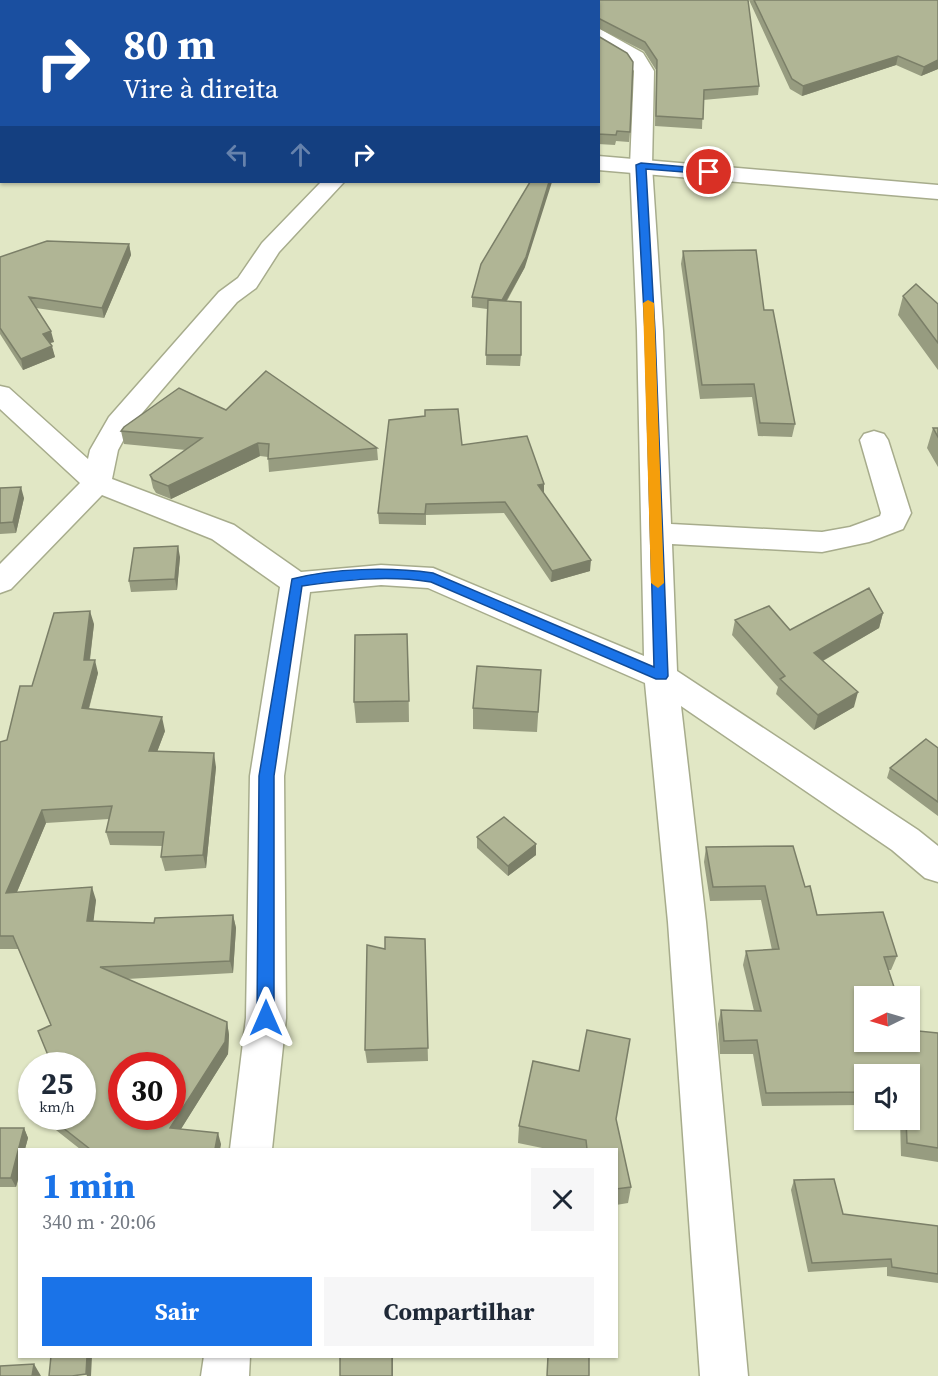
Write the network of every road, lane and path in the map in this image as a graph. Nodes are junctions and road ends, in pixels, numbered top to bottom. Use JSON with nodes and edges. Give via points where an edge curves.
{"nodes":[{"id":1,"x":600,"y":34,"type":"edge"},
{"id":2,"x":600,"y":163,"type":"edge"},
{"id":3,"x":641,"y":165,"type":"junction"},
{"id":4,"x":332,"y":183,"type":"edge"},
{"id":5,"x":938,"y":192,"type":"edge"},
{"id":6,"x":0,"y":394,"type":"edge"},
{"id":7,"x":874,"y":440,"type":"dead end"},
{"id":8,"x":97,"y":483,"type":"junction"},
{"id":9,"x":656,"y":533,"type":"junction"},
{"id":10,"x":0,"y":582,"type":"edge"},
{"id":11,"x":296,"y":582,"type":"junction"},
{"id":12,"x":661,"y":676,"type":"junction"},
{"id":13,"x":938,"y":867,"type":"edge"},
{"id":14,"x":251,"y":1148,"type":"edge"},
{"id":15,"x":227,"y":1358,"type":"edge"},
{"id":16,"x":225,"y":1376,"type":"edge"},
{"id":17,"x":724,"y":1376,"type":"edge"}],
"edges":[{"from":1,"to":3,"type":"street","via":[[636,57],[644,71]]},
{"from":2,"to":3,"type":"street"},
{"from":3,"to":5,"type":"street"},
{"from":3,"to":9,"type":"street"},
{"from":4,"to":8,"type":"street","via":[[270,248],[247,283],[228,297],[119,423],[104,450]]},
{"from":6,"to":8,"type":"street"},
{"from":7,"to":9,"type":"street","via":[[896,513],[893,522],[845,539],[822,542]]},
{"from":8,"to":10,"type":"street"},
{"from":8,"to":11,"type":"street","via":[[223,532]]},
{"from":9,"to":12,"type":"street"},
{"from":11,"to":12,"type":"street","via":[[369,573],[433,578]]},
{"from":11,"to":14,"type":"street","via":[[267,776],[266,1018]]},
{"from":12,"to":13,"type":"street"},
{"from":12,"to":17,"type":"street","via":[[687,922]]},
{"from":15,"to":16,"type":"street"}]}
